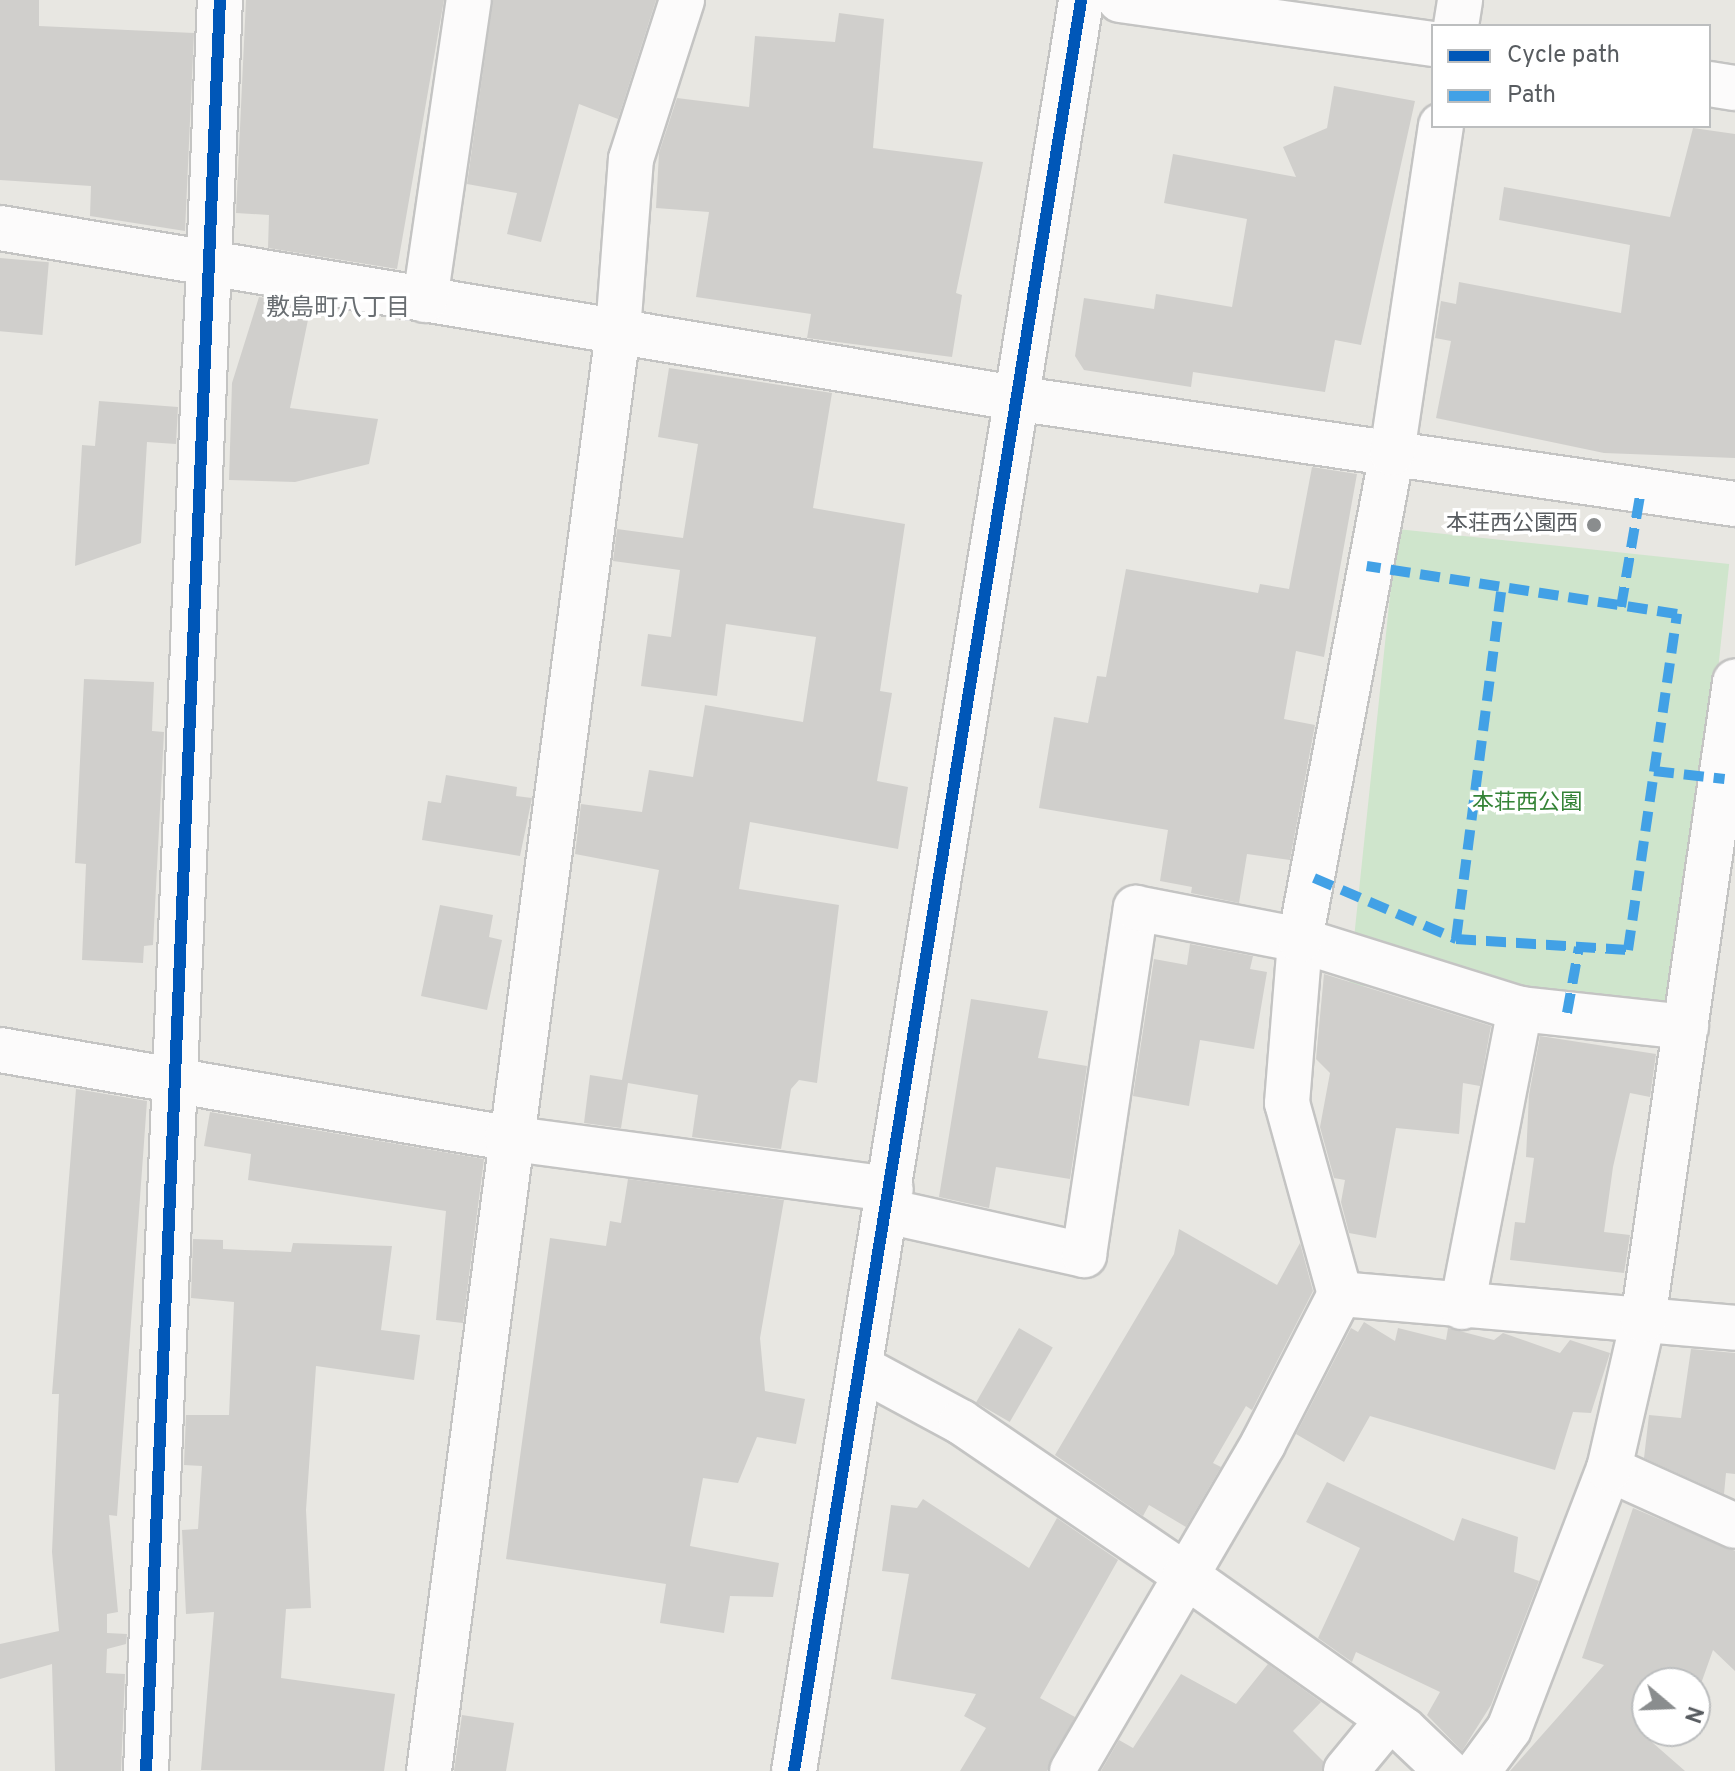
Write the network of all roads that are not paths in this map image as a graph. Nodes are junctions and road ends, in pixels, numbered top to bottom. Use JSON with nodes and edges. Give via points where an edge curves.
{"nodes":[{"id":1,"x":220,"y":0,"type":"edge"},
{"id":2,"x":469,"y":0,"type":"edge"},
{"id":3,"x":682,"y":0,"type":"edge"},
{"id":4,"x":1081,"y":0,"type":"edge"},
{"id":5,"x":1120,"y":0,"type":"edge"},
{"id":6,"x":1460,"y":0,"type":"edge"},
{"id":7,"x":1456,"y":24,"type":"edge"},
{"id":8,"x":1431,"y":44,"type":"edge"},
{"id":9,"x":1711,"y":84,"type":"edge"},
{"id":10,"x":1735,"y":88,"type":"edge"},
{"id":11,"x":1441,"y":128,"type":"edge"},
{"id":12,"x":0,"y":228,"type":"edge"},
{"id":13,"x":204,"y":265,"type":"junction"},
{"id":14,"x":425,"y":300,"type":"junction"},
{"id":15,"x":618,"y":331,"type":"junction"},
{"id":16,"x":1021,"y":399,"type":"junction"},
{"id":17,"x":1392,"y":453,"type":"junction"},
{"id":18,"x":1735,"y":504,"type":"edge"},
{"id":19,"x":1735,"y":682,"type":"edge"},
{"id":20,"x":1300,"y":940,"type":"junction"},
{"id":21,"x":1520,"y":1009,"type":"junction"},
{"id":22,"x":1686,"y":1027,"type":"junction"},
{"id":23,"x":0,"y":1050,"type":"edge"},
{"id":24,"x":178,"y":1076,"type":"junction"},
{"id":25,"x":507,"y":1138,"type":"junction"},
{"id":26,"x":889,"y":1200,"type":"junction"},
{"id":27,"x":1340,"y":1294,"type":"junction"},
{"id":28,"x":1462,"y":1307,"type":"junction"},
{"id":29,"x":1643,"y":1320,"type":"junction"},
{"id":30,"x":1735,"y":1328,"type":"edge"},
{"id":31,"x":861,"y":1368,"type":"junction"},
{"id":32,"x":1609,"y":1469,"type":"junction"},
{"id":33,"x":1735,"y":1526,"type":"edge"},
{"id":34,"x":1185,"y":1575,"type":"junction"},
{"id":35,"x":1389,"y":1719,"type":"junction"},
{"id":36,"x":146,"y":1771,"type":"edge"},
{"id":37,"x":429,"y":1771,"type":"edge"},
{"id":38,"x":794,"y":1771,"type":"edge"},
{"id":39,"x":1072,"y":1771,"type":"edge"},
{"id":40,"x":1346,"y":1771,"type":"edge"},
{"id":41,"x":1447,"y":1771,"type":"edge"},
{"id":42,"x":1478,"y":1771,"type":"edge"}],
"edges":[{"from":1,"to":13,"type":"street"},
{"from":2,"to":14,"type":"street"},
{"from":3,"to":15,"type":"street","via":[[631,159]]},
{"from":4,"to":16,"type":"street"},
{"from":5,"to":8,"type":"street"},
{"from":6,"to":7,"type":"street"},
{"from":9,"to":10,"type":"street"},
{"from":11,"to":17,"type":"street"},
{"from":12,"to":13,"type":"street"},
{"from":13,"to":14,"type":"street"},
{"from":13,"to":24,"type":"street"},
{"from":14,"to":15,"type":"street"},
{"from":15,"to":16,"type":"street"},
{"from":15,"to":25,"type":"street"},
{"from":16,"to":17,"type":"street"},
{"from":16,"to":26,"type":"street"},
{"from":17,"to":18,"type":"street"},
{"from":17,"to":20,"type":"street"},
{"from":19,"to":22,"type":"street"},
{"from":20,"to":21,"type":"street"},
{"from":20,"to":26,"type":"street","via":[[1136,908],[1084,1255]]},
{"from":20,"to":27,"type":"street","via":[[1287,1103]]},
{"from":21,"to":22,"type":"street"},
{"from":21,"to":28,"type":"street"},
{"from":22,"to":29,"type":"street"},
{"from":23,"to":24,"type":"street"},
{"from":24,"to":25,"type":"street"},
{"from":24,"to":36,"type":"street"},
{"from":25,"to":26,"type":"street"},
{"from":25,"to":37,"type":"street"},
{"from":26,"to":31,"type":"street"},
{"from":27,"to":28,"type":"street"},
{"from":27,"to":34,"type":"street"},
{"from":28,"to":29,"type":"street"},
{"from":29,"to":30,"type":"street"},
{"from":29,"to":32,"type":"street"},
{"from":31,"to":34,"type":"street","via":[[961,1422]]},
{"from":31,"to":38,"type":"street"},
{"from":32,"to":33,"type":"street"},
{"from":32,"to":42,"type":"street","via":[[1509,1729]]},
{"from":34,"to":35,"type":"street"},
{"from":34,"to":39,"type":"street"},
{"from":35,"to":40,"type":"street"},
{"from":35,"to":41,"type":"street"}]}
